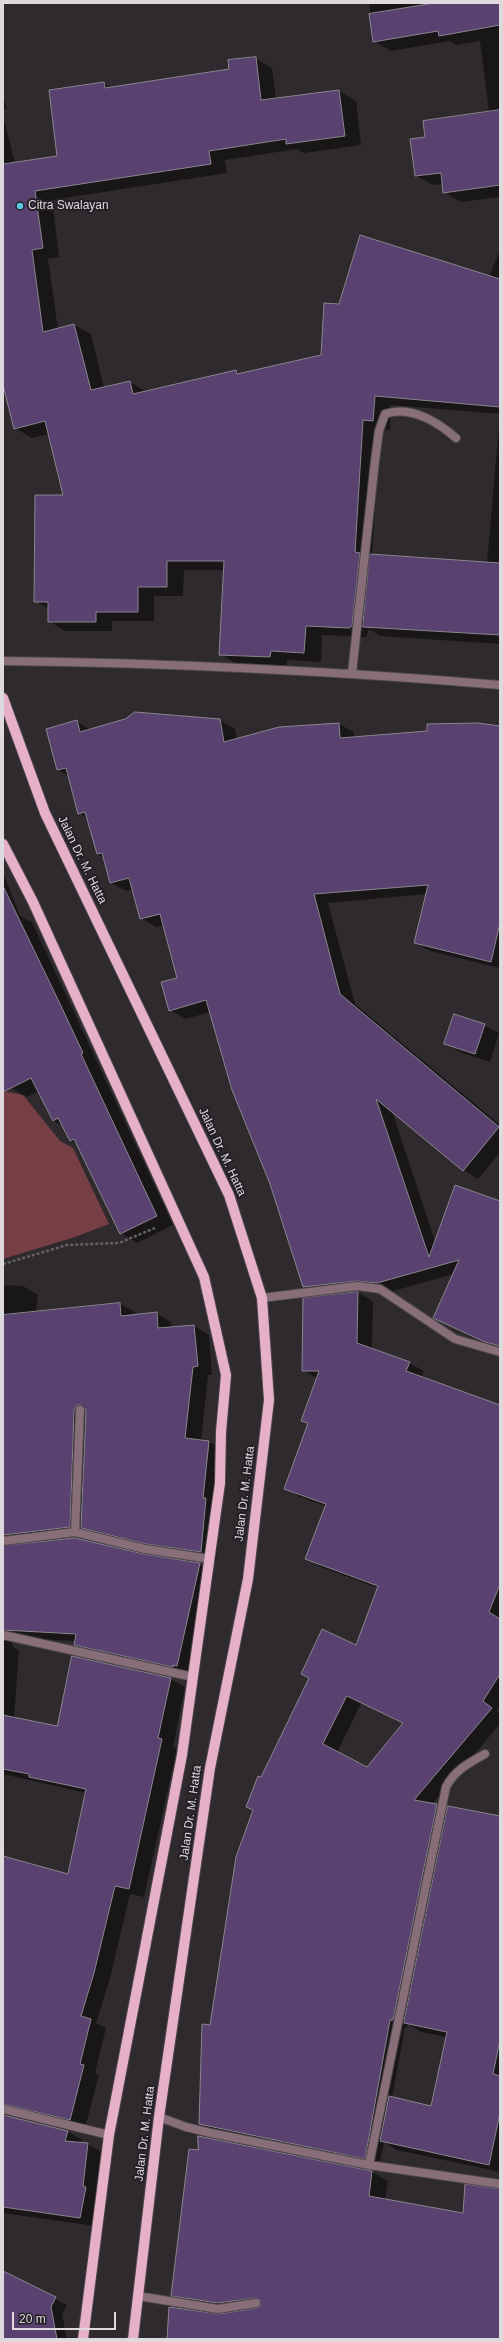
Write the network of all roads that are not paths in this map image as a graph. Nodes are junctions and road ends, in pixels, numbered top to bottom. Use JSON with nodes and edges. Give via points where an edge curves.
{"nodes":[{"id":1,"x":456,"y":438,"type":"dead end"},
{"id":2,"x":3,"y":661,"type":"edge"},
{"id":3,"x":352,"y":673,"type":"junction"},
{"id":4,"x":500,"y":685,"type":"edge"},
{"id":5,"x":3,"y":698,"type":"edge"},
{"id":6,"x":3,"y":844,"type":"edge"},
{"id":7,"x":262,"y":1298,"type":"junction"},
{"id":8,"x":500,"y":1352,"type":"edge"},
{"id":9,"x":80,"y":1410,"type":"dead end"},
{"id":10,"x":75,"y":1532,"type":"junction"},
{"id":11,"x":3,"y":1541,"type":"edge"},
{"id":12,"x":210,"y":1559,"type":"junction"},
{"id":13,"x":3,"y":1635,"type":"edge"},
{"id":14,"x":193,"y":1677,"type":"junction"},
{"id":15,"x":485,"y":1754,"type":"dead end"},
{"id":16,"x":3,"y":2109,"type":"edge"},
{"id":17,"x":160,"y":2117,"type":"junction"},
{"id":18,"x":109,"y":2135,"type":"junction"},
{"id":19,"x":369,"y":2164,"type":"junction"},
{"id":20,"x":500,"y":2184,"type":"edge"},
{"id":21,"x":138,"y":2296,"type":"junction"},
{"id":22,"x":256,"y":2303,"type":"dead end"},
{"id":23,"x":83,"y":2339,"type":"edge"},
{"id":24,"x":133,"y":2339,"type":"edge"}],
"edges":[{"from":1,"to":3,"type":"street","via":[[439,423],[421,416],[394,411],[385,414],[379,431],[375,461]]},
{"from":2,"to":3,"type":"street","via":[[132,663]]},
{"from":3,"to":4,"type":"street"},
{"from":5,"to":7,"type":"main road","name":"Jalan Dr. M. Hatta","via":[[45,813],[229,1195]]},
{"from":6,"to":12,"type":"main road","name":"Jalan Dr. M. Hatta","via":[[33,902],[204,1277],[226,1374],[220,1483]]},
{"from":7,"to":8,"type":"street","via":[[358,1286],[380,1289],[455,1339]]},
{"from":7,"to":17,"type":"main road","name":"Jalan Dr. M. Hatta","via":[[269,1400],[248,1579],[210,1768]]},
{"from":9,"to":10,"type":"street"},
{"from":10,"to":11,"type":"street"},
{"from":10,"to":12,"type":"street","via":[[145,1549]]},
{"from":12,"to":14,"type":"main road","name":"Jalan Dr. M. Hatta"},
{"from":13,"to":14,"type":"street"},
{"from":14,"to":18,"type":"main road","name":"Jalan Dr. M. Hatta","via":[[182,1755]]},
{"from":15,"to":19,"type":"street","via":[[460,1768],[446,1787]]},
{"from":16,"to":18,"type":"street"},
{"from":17,"to":19,"type":"street","via":[[210,2133]]},
{"from":17,"to":21,"type":"main road","name":"Jalan Dr. M. Hatta"},
{"from":18,"to":23,"type":"main road","name":"Jalan Dr. M. Hatta"},
{"from":19,"to":20,"type":"street"},
{"from":21,"to":22,"type":"street","via":[[218,2309]]},
{"from":21,"to":24,"type":"main road","name":"Jalan Dr. M. Hatta"}]}
